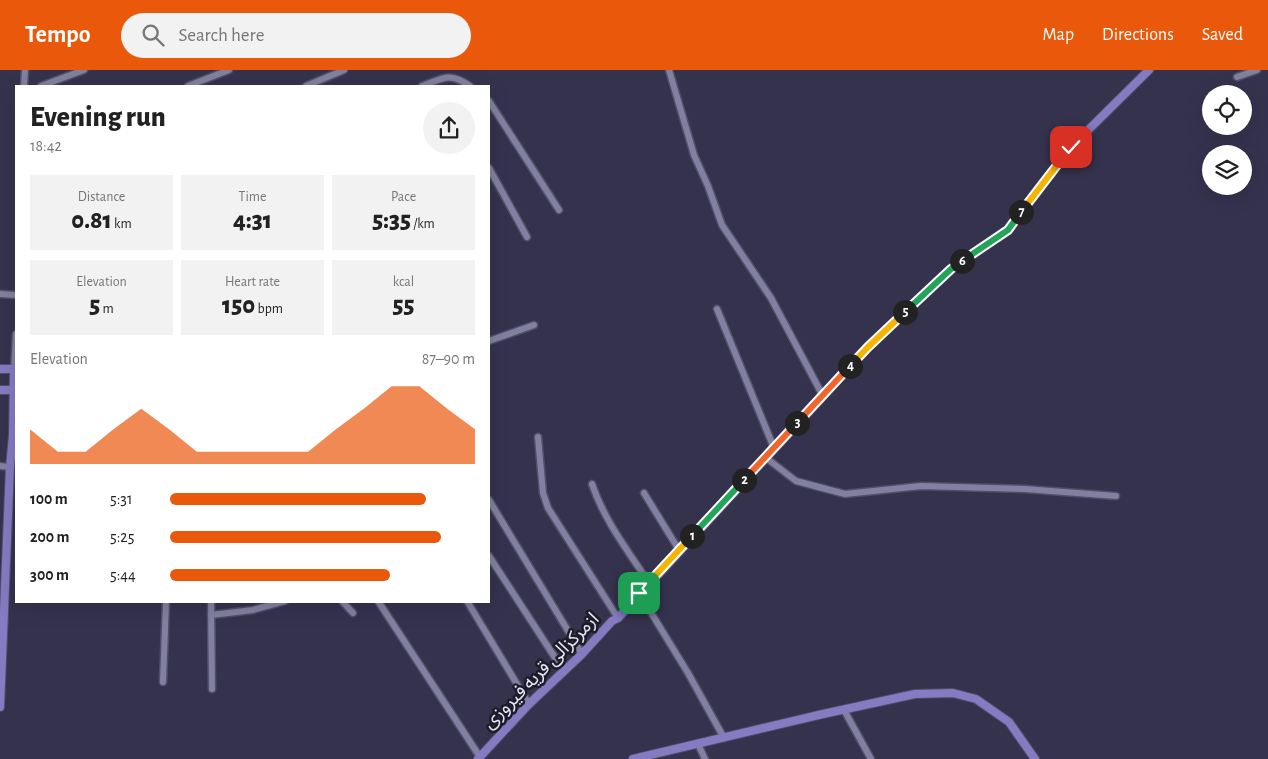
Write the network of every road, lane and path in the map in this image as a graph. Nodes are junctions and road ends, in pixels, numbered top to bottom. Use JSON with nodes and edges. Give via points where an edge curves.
{"nodes":[{"id":1,"x":25,"y":70,"type":"edge"},
{"id":2,"x":84,"y":70,"type":"edge"},
{"id":3,"x":229,"y":70,"type":"edge"},
{"id":4,"x":344,"y":70,"type":"edge"},
{"id":5,"x":669,"y":70,"type":"edge"},
{"id":6,"x":1149,"y":70,"type":"edge"},
{"id":7,"x":1257,"y":70,"type":"edge"},
{"id":8,"x":1238,"y":78,"type":"dead end"},
{"id":9,"x":440,"y":80,"type":"junction"},
{"id":10,"x":24,"y":85,"type":"edge"},
{"id":11,"x":44,"y":85,"type":"edge"},
{"id":12,"x":191,"y":85,"type":"edge"},
{"id":13,"x":308,"y":85,"type":"edge"},
{"id":14,"x":425,"y":85,"type":"edge"},
{"id":15,"x":443,"y":85,"type":"edge"},
{"id":16,"x":468,"y":85,"type":"edge"},
{"id":17,"x":490,"y":103,"type":"edge"},
{"id":18,"x":490,"y":170,"type":"edge"},
{"id":19,"x":559,"y":210,"type":"dead end"},
{"id":20,"x":527,"y":237,"type":"dead end"},
{"id":21,"x":0,"y":294,"type":"edge"},
{"id":22,"x":15,"y":295,"type":"edge"},
{"id":23,"x":717,"y":308,"type":"dead end"},
{"id":24,"x":534,"y":325,"type":"dead end"},
{"id":25,"x":490,"y":341,"type":"edge"},
{"id":26,"x":15,"y":352,"type":"edge"},
{"id":27,"x":0,"y":369,"type":"edge"},
{"id":28,"x":14,"y":369,"type":"junction"},
{"id":29,"x":0,"y":390,"type":"edge"},
{"id":30,"x":13,"y":390,"type":"junction"},
{"id":31,"x":823,"y":396,"type":"junction"},
{"id":32,"x":15,"y":435,"type":"edge"},
{"id":33,"x":538,"y":437,"type":"dead end"},
{"id":34,"x":774,"y":448,"type":"junction"},
{"id":35,"x":765,"y":457,"type":"junction"},
{"id":36,"x":0,"y":466,"type":"edge"},
{"id":37,"x":10,"y":467,"type":"junction"},
{"id":38,"x":592,"y":484,"type":"dead end"},
{"id":39,"x":644,"y":493,"type":"dead end"},
{"id":40,"x":1116,"y":496,"type":"dead end"},
{"id":41,"x":490,"y":502,"type":"edge"},
{"id":42,"x":679,"y":550,"type":"junction"},
{"id":43,"x":490,"y":558,"type":"edge"},
{"id":44,"x":649,"y":583,"type":"junction"},
{"id":45,"x":639,"y":593,"type":"junction"},
{"id":46,"x":166,"y":603,"type":"edge"},
{"id":47,"x":211,"y":603,"type":"edge"},
{"id":48,"x":278,"y":603,"type":"edge"},
{"id":49,"x":344,"y":603,"type":"edge"},
{"id":50,"x":381,"y":603,"type":"edge"},
{"id":51,"x":468,"y":603,"type":"edge"},
{"id":52,"x":353,"y":613,"type":"dead end"},
{"id":53,"x":211,"y":615,"type":"junction"},
{"id":54,"x":618,"y":618,"type":"junction"},
{"id":55,"x":582,"y":654,"type":"junction"},
{"id":56,"x":563,"y":670,"type":"junction"},
{"id":57,"x":163,"y":682,"type":"dead end"},
{"id":58,"x":212,"y":689,"type":"dead end"},
{"id":59,"x":529,"y":704,"type":"junction"},
{"id":60,"x":0,"y":707,"type":"edge"},
{"id":61,"x":844,"y":710,"type":"junction"},
{"id":62,"x":724,"y":738,"type":"junction"},
{"id":63,"x":698,"y":744,"type":"junction"},
{"id":64,"x":479,"y":758,"type":"edge"},
{"id":65,"x":633,"y":759,"type":"edge"},
{"id":66,"x":705,"y":759,"type":"edge"},
{"id":67,"x":871,"y":759,"type":"edge"},
{"id":68,"x":1035,"y":759,"type":"edge"}],
"edges":[{"from":1,"to":10,"type":"street"},
{"from":2,"to":11,"type":"street"},
{"from":3,"to":12,"type":"street"},
{"from":4,"to":13,"type":"street"},
{"from":5,"to":31,"type":"street","via":[[694,154],[722,225],[771,298]]},
{"from":6,"to":31,"type":"main road","name":"ازمرکزالی قریه فیروزی","via":[[1071,147],[1008,230],[951,269],[868,347]]},
{"from":7,"to":8,"type":"street"},
{"from":9,"to":14,"type":"street"},
{"from":9,"to":15,"type":"street"},
{"from":9,"to":16,"type":"street","via":[[454,78]]},
{"from":17,"to":19,"type":"street"},
{"from":18,"to":20,"type":"street"},
{"from":21,"to":22,"type":"street"},
{"from":23,"to":34,"type":"street"},
{"from":24,"to":25,"type":"street"},
{"from":26,"to":28,"type":"street"},
{"from":27,"to":28,"type":"main road"},
{"from":28,"to":30,"type":"main road"},
{"from":29,"to":30,"type":"main road"},
{"from":30,"to":32,"type":"main road"},
{"from":31,"to":34,"type":"main road","name":"ازمرکزالی قریه فیروزی"},
{"from":32,"to":37,"type":"main road"},
{"from":33,"to":54,"type":"street","via":[[544,493],[550,511]]},
{"from":34,"to":35,"type":"main road","name":"ازمرکزالی قریه فیروزی"},
{"from":35,"to":40,"type":"street","via":[[796,481],[844,494],[921,486]]},
{"from":35,"to":42,"type":"main road","name":"ازمرکزالی قریه فیروزی"},
{"from":36,"to":37,"type":"street"},
{"from":37,"to":60,"type":"main road"},
{"from":38,"to":44,"type":"street","via":[[605,514]]},
{"from":39,"to":42,"type":"street"},
{"from":41,"to":55,"type":"street"},
{"from":42,"to":44,"type":"main road","name":"ازمرکزالی قریه فیروزی"},
{"from":43,"to":56,"type":"street"},
{"from":44,"to":45,"type":"main road","name":"ازمرکزالی قریه فیروزی"},
{"from":45,"to":54,"type":"main road","name":"ازمرکزالی قریه فیروزی"},
{"from":45,"to":62,"type":"street"},
{"from":46,"to":57,"type":"street"},
{"from":47,"to":53,"type":"street"},
{"from":48,"to":53,"type":"street"},
{"from":49,"to":52,"type":"street"},
{"from":50,"to":64,"type":"street"},
{"from":51,"to":59,"type":"street"},
{"from":53,"to":58,"type":"street"},
{"from":54,"to":55,"type":"main road","name":"ازمرکزالی قریه فیروزی"},
{"from":55,"to":56,"type":"main road","name":"ازمرکزالی قریه فیروزی"},
{"from":56,"to":59,"type":"main road","name":"ازمرکزالی قریه فیروزی"},
{"from":59,"to":64,"type":"main road","name":"ازمرکزالی قریه فیروزی"},
{"from":61,"to":62,"type":"main road"},
{"from":61,"to":67,"type":"street"},
{"from":61,"to":68,"type":"main road","via":[[915,694],[962,694],[1009,722]]},
{"from":62,"to":63,"type":"main road"},
{"from":63,"to":65,"type":"main road"},
{"from":63,"to":66,"type":"street"}]}
